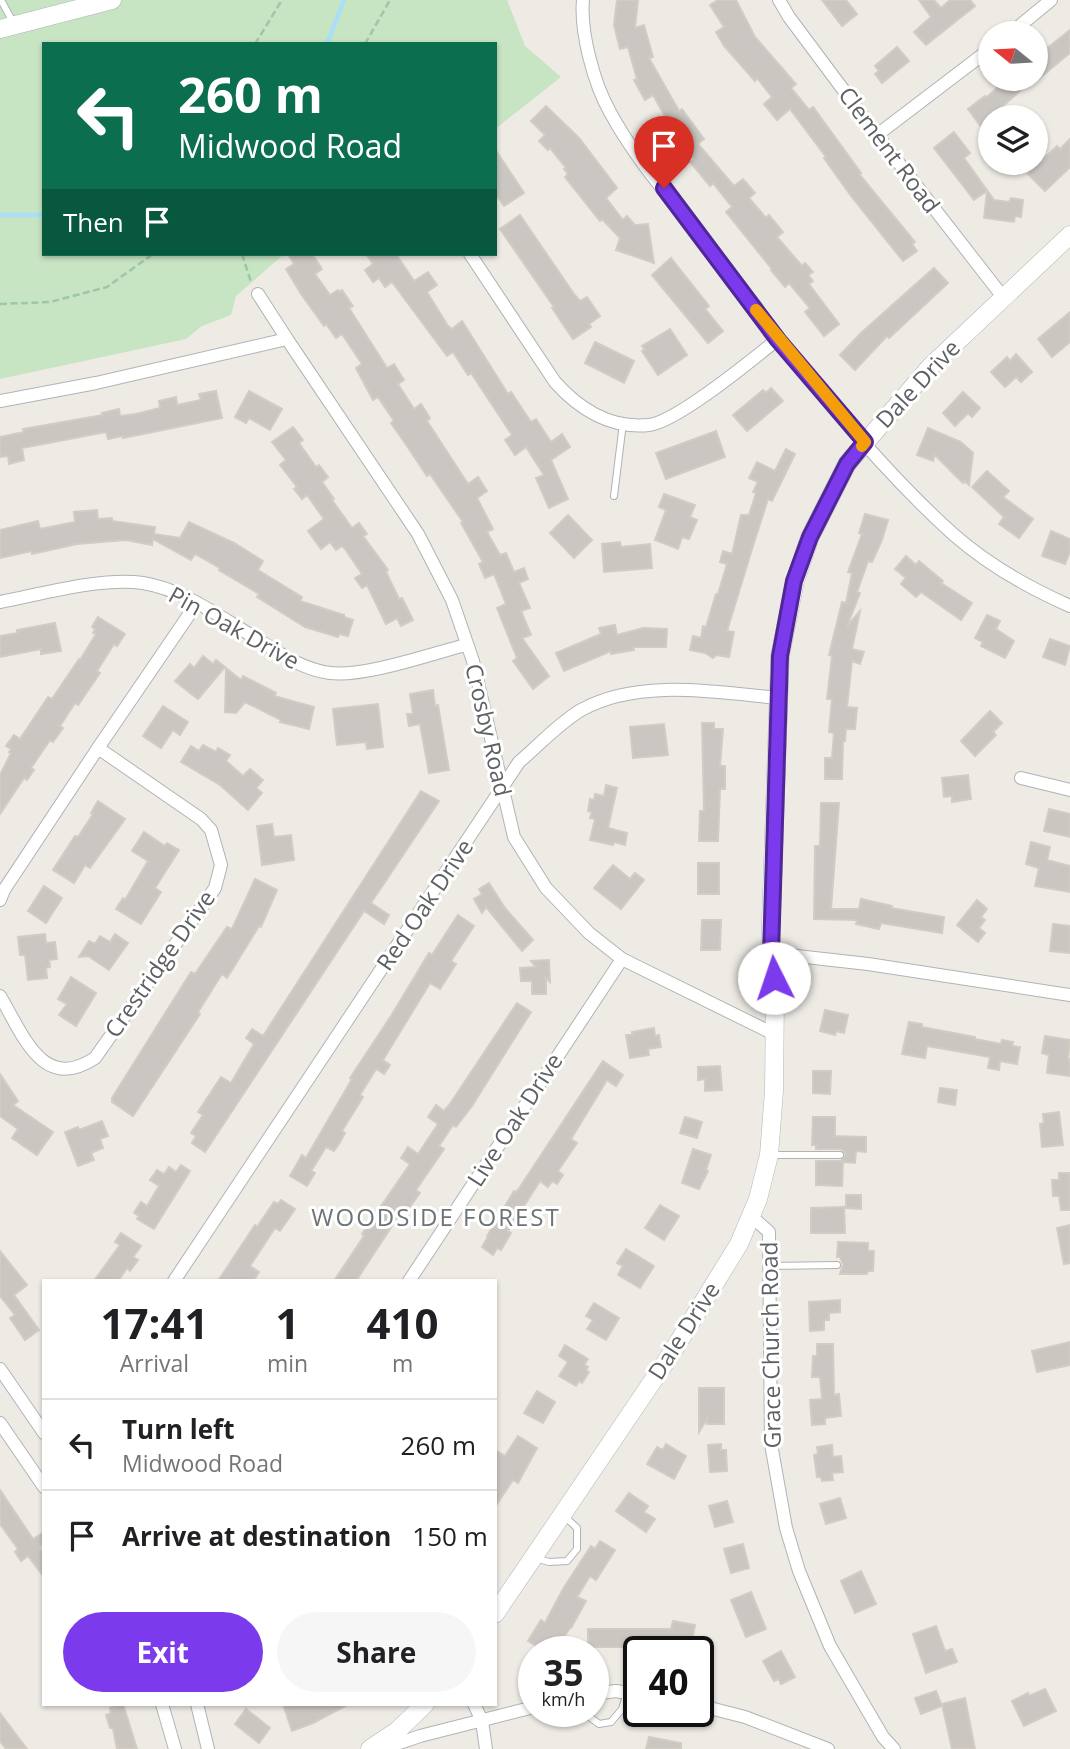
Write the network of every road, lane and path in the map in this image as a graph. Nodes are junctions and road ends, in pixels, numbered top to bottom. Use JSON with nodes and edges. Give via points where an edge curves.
{"nodes":[{"id":1,"x":1,"y":0,"type":"edge"},
{"id":2,"x":112,"y":0,"type":"edge"},
{"id":3,"x":282,"y":0,"type":"edge"},
{"id":4,"x":390,"y":0,"type":"edge"},
{"id":5,"x":583,"y":0,"type":"edge"},
{"id":6,"x":779,"y":0,"type":"edge"},
{"id":7,"x":1051,"y":0,"type":"edge"},
{"id":8,"x":1026,"y":21,"type":"edge"},
{"id":9,"x":7,"y":27,"type":"edge"},
{"id":10,"x":257,"y":42,"type":"edge"},
{"id":11,"x":366,"y":42,"type":"edge"},
{"id":12,"x":978,"y":58,"type":"edge"},
{"id":13,"x":877,"y":135,"type":"junction"},
{"id":14,"x":1070,"y":235,"type":"edge"},
{"id":15,"x":150,"y":256,"type":"edge"},
{"id":16,"x":243,"y":256,"type":"edge"},
{"id":17,"x":471,"y":256,"type":"edge"},
{"id":18,"x":258,"y":294,"type":"joint"},
{"id":19,"x":1003,"y":297,"type":"junction"},
{"id":20,"x":0,"y":304,"type":"edge"},
{"id":21,"x":287,"y":339,"type":"junction"},
{"id":22,"x":778,"y":340,"type":"junction"},
{"id":23,"x":0,"y":401,"type":"edge"},
{"id":24,"x":623,"y":424,"type":"junction"},
{"id":25,"x":865,"y":442,"type":"junction"},
{"id":26,"x":614,"y":496,"type":"dead end"},
{"id":27,"x":0,"y":601,"type":"edge"},
{"id":28,"x":197,"y":603,"type":"junction"},
{"id":29,"x":1070,"y":606,"type":"edge"},
{"id":30,"x":466,"y":645,"type":"junction"},
{"id":31,"x":778,"y":698,"type":"junction"},
{"id":32,"x":98,"y":748,"type":"junction"},
{"id":33,"x":1021,"y":778,"type":"dead end"},
{"id":34,"x":502,"y":789,"type":"junction"},
{"id":35,"x":1070,"y":790,"type":"edge"},
{"id":36,"x":0,"y":900,"type":"edge"},
{"id":37,"x":771,"y":953,"type":"junction"},
{"id":38,"x":622,"y":959,"type":"junction"},
{"id":39,"x":1070,"y":995,"type":"edge"},
{"id":40,"x":0,"y":996,"type":"edge"},
{"id":41,"x":774,"y":1034,"type":"junction"},
{"id":42,"x":840,"y":1155,"type":"dead end"},
{"id":43,"x":769,"y":1156,"type":"junction"},
{"id":44,"x":751,"y":1216,"type":"junction"},
{"id":45,"x":837,"y":1265,"type":"dead end"},
{"id":46,"x":770,"y":1266,"type":"junction"},
{"id":47,"x":175,"y":1279,"type":"edge"},
{"id":48,"x":410,"y":1279,"type":"edge"},
{"id":49,"x":0,"y":1369,"type":"edge"},
{"id":50,"x":0,"y":1423,"type":"edge"},
{"id":51,"x":42,"y":1430,"type":"edge"},
{"id":52,"x":42,"y":1480,"type":"edge"},
{"id":53,"x":562,"y":1515,"type":"junction"},
{"id":54,"x":533,"y":1558,"type":"junction"},
{"id":55,"x":497,"y":1611,"type":"edge"},
{"id":56,"x":163,"y":1706,"type":"edge"},
{"id":57,"x":197,"y":1706,"type":"edge"},
{"id":58,"x":423,"y":1706,"type":"edge"},
{"id":59,"x":475,"y":1706,"type":"edge"},
{"id":60,"x":623,"y":1708,"type":"edge"},
{"id":61,"x":714,"y":1709,"type":"edge"},
{"id":62,"x":518,"y":1711,"type":"edge"},
{"id":63,"x":482,"y":1721,"type":"junction"},
{"id":64,"x":609,"y":1722,"type":"edge"},
{"id":65,"x":176,"y":1749,"type":"edge"},
{"id":66,"x":208,"y":1749,"type":"edge"},
{"id":67,"x":370,"y":1749,"type":"edge"},
{"id":68,"x":382,"y":1749,"type":"edge"},
{"id":69,"x":486,"y":1749,"type":"edge"},
{"id":70,"x":828,"y":1749,"type":"edge"},
{"id":71,"x":894,"y":1749,"type":"edge"}],
"edges":[{"from":1,"to":9,"type":"lane"},
{"from":2,"to":9,"type":"street"},
{"from":3,"to":10,"type":"path"},
{"from":4,"to":11,"type":"path"},
{"from":5,"to":22,"type":"street","via":[[590,63],[609,111]]},
{"from":6,"to":13,"type":"street","name":"Clement Road"},
{"from":7,"to":8,"type":"street"},
{"from":12,"to":13,"type":"street"},
{"from":13,"to":19,"type":"street","name":"Clement Road"},
{"from":14,"to":19,"type":"street","name":"Dale Drive"},
{"from":15,"to":20,"type":"path","via":[[107,286],[50,302]]},
{"from":16,"to":18,"type":"path"},
{"from":17,"to":24,"type":"street","via":[[570,399],[598,417]]},
{"from":18,"to":21,"type":"street","name":"Crosby Road"},
{"from":19,"to":25,"type":"street","name":"Dale Drive","via":[[930,366]]},
{"from":21,"to":23,"type":"street"},
{"from":21,"to":30,"type":"street","name":"Crosby Road","via":[[418,534],[452,600]]},
{"from":22,"to":24,"type":"street","via":[[678,412],[651,425]]},
{"from":22,"to":25,"type":"street"},
{"from":24,"to":26,"type":"lane"},
{"from":25,"to":29,"type":"street","via":[[955,536],[989,562]]},
{"from":25,"to":31,"type":"street","name":"Dale Drive","via":[[831,493],[794,581],[780,656]]},
{"from":27,"to":28,"type":"street","name":"Pin Oak Drive","via":[[94,584],[142,583]]},
{"from":28,"to":30,"type":"street","name":"Pin Oak Drive","via":[[306,668],[331,673],[360,672]]},
{"from":28,"to":32,"type":"street"},
{"from":30,"to":34,"type":"street","name":"Crosby Road"},
{"from":31,"to":34,"type":"street","name":"Red Oak Drive","via":[[672,688],[614,698],[582,710],[564,723],[519,762]]},
{"from":31,"to":37,"type":"street","name":"Dale Drive"},
{"from":32,"to":36,"type":"street"},
{"from":32,"to":40,"type":"street","name":"Crestridge Drive","via":[[211,830],[221,865],[215,888],[95,1058],[79,1068],[48,1066],[36,1056]]},
{"from":33,"to":35,"type":"street"},
{"from":34,"to":38,"type":"street","name":"Crosby Road","via":[[514,837],[546,888],[589,933]]},
{"from":34,"to":47,"type":"street","name":"Red Oak Drive"},
{"from":37,"to":39,"type":"street"},
{"from":37,"to":41,"type":"street","name":"Dale Drive","via":[[774,978],[768,1005],[775,1012]]},
{"from":38,"to":41,"type":"street","name":"Crosby Road"},
{"from":38,"to":48,"type":"street","name":"Live Oak Drive"},
{"from":41,"to":43,"type":"street","name":"Dale Drive"},
{"from":42,"to":43,"type":"lane"},
{"from":43,"to":44,"type":"street","name":"Dale Drive"},
{"from":44,"to":46,"type":"street","name":"Grace Church Road","via":[[769,1232]]},
{"from":44,"to":53,"type":"street","name":"Dale Drive","via":[[739,1244],[673,1351]]},
{"from":45,"to":46,"type":"lane"},
{"from":46,"to":71,"type":"street","name":"Grace Church Road","via":[[771,1444],[786,1528],[830,1646]]},
{"from":49,"to":51,"type":"street"},
{"from":50,"to":52,"type":"street"},
{"from":53,"to":54,"type":"street","name":"Dale Drive"},
{"from":53,"to":54,"type":"lane","via":[[577,1528],[578,1549],[567,1561]]},
{"from":54,"to":55,"type":"street","name":"Dale Drive"},
{"from":56,"to":65,"type":"street"},
{"from":57,"to":66,"type":"street"},
{"from":58,"to":67,"type":"street"},
{"from":59,"to":63,"type":"street"},
{"from":60,"to":64,"type":"lane"},
{"from":61,"to":70,"type":"street"},
{"from":62,"to":63,"type":"street"},
{"from":63,"to":68,"type":"street"},
{"from":63,"to":69,"type":"street"}]}
